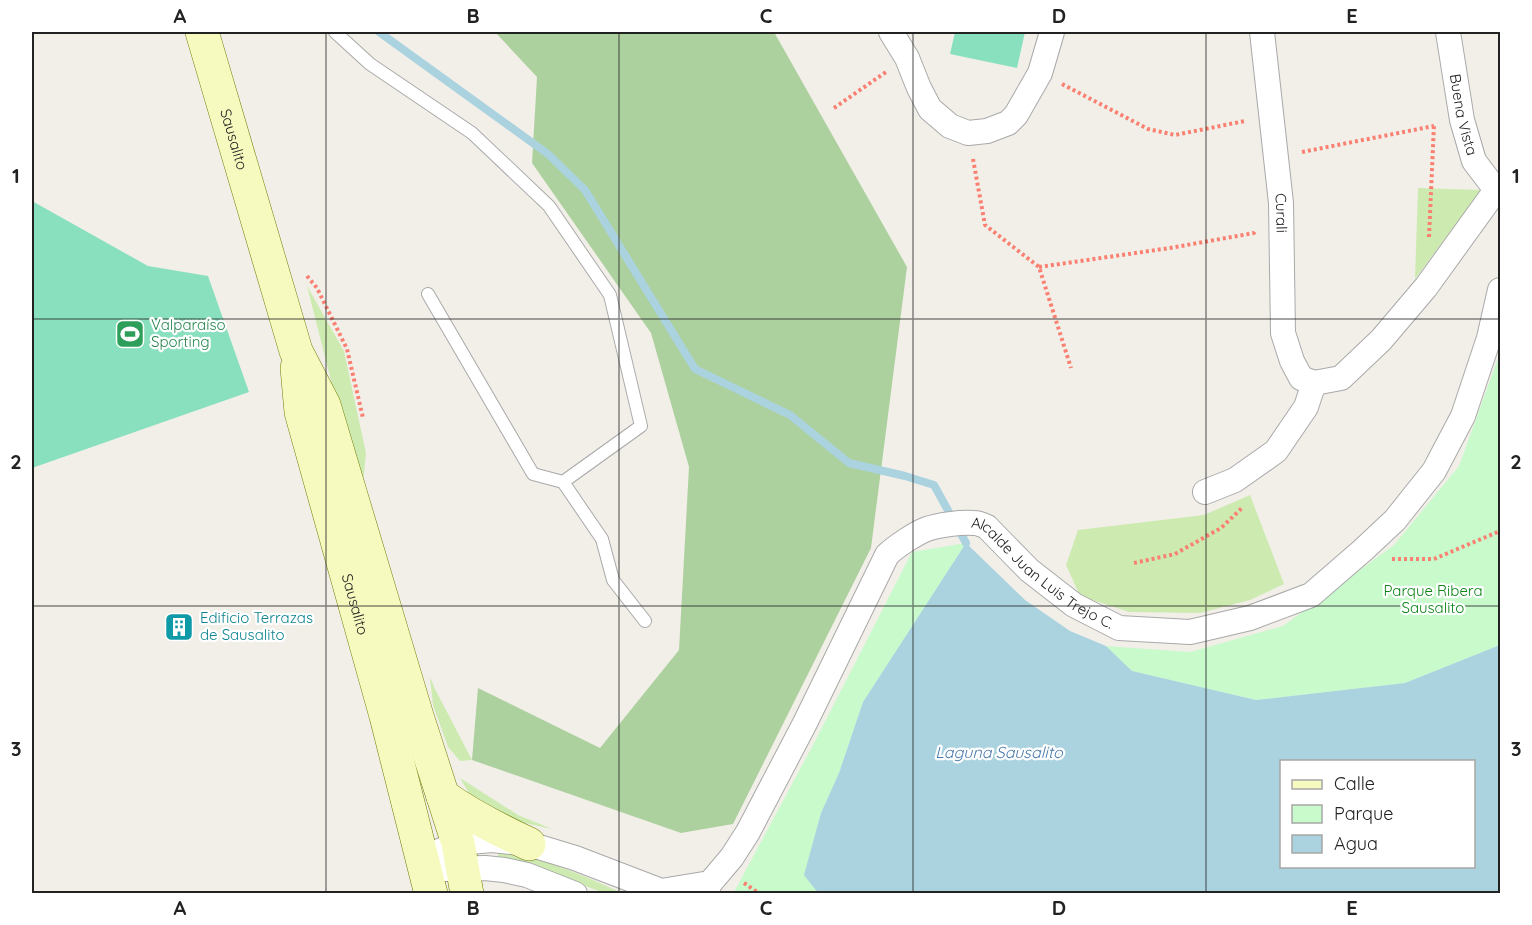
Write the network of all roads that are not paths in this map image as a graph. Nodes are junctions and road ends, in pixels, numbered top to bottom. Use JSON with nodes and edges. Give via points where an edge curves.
{"nodes":[{"id":1,"x":202,"y":32,"type":"edge"},
{"id":2,"x":335,"y":32,"type":"edge"},
{"id":3,"x":891,"y":32,"type":"edge"},
{"id":4,"x":1052,"y":32,"type":"edge"},
{"id":5,"x":1262,"y":32,"type":"edge"},
{"id":6,"x":1448,"y":32,"type":"edge"},
{"id":7,"x":1498,"y":188,"type":"edge"},
{"id":8,"x":1500,"y":290,"type":"edge"},
{"id":9,"x":428,"y":294,"type":"dead end"},
{"id":10,"x":296,"y":351,"type":"junction"},
{"id":11,"x":1314,"y":383,"type":"junction"},
{"id":12,"x":563,"y":482,"type":"junction"},
{"id":13,"x":1205,"y":492,"type":"dead end"},
{"id":14,"x":645,"y":621,"type":"dead end"},
{"id":15,"x":443,"y":796,"type":"junction"},
{"id":16,"x":529,"y":844,"type":"junction"},
{"id":17,"x":423,"y":858,"type":"junction"},
{"id":18,"x":462,"y":868,"type":"edge"},
{"id":19,"x":697,"y":889,"type":"edge"},
{"id":20,"x":661,"y":892,"type":"edge"},
{"id":21,"x":431,"y":894,"type":"edge"},
{"id":22,"x":575,"y":894,"type":"edge"}],
"edges":[{"from":1,"to":10,"type":"main road","name":"Sausalito"},
{"from":2,"to":12,"type":"lane","via":[[370,64],[472,133],[549,206],[610,295],[640,426]]},
{"from":3,"to":4,"type":"street","via":[[930,109],[950,126],[968,133],[987,131],[1008,123],[1016,115],[1040,73]]},
{"from":5,"to":11,"type":"street","name":"Curali","via":[[1281,203],[1283,333],[1301,378]]},
{"from":6,"to":7,"type":"street","name":"Buena Vista","via":[[1462,120],[1474,161]]},
{"from":7,"to":11,"type":"street","via":[[1382,340],[1341,378]]},
{"from":8,"to":19,"type":"street","name":"Alcalde Juan Luis Trejo C.","via":[[1463,416],[1434,471],[1395,520],[1311,596],[1250,618],[1190,632],[1119,628],[1074,605],[980,524],[926,529],[893,549],[748,832],[732,857]]},
{"from":9,"to":12,"type":"lane","via":[[533,474]]},
{"from":10,"to":15,"type":"main road","name":"Sausalito","via":[[324,405]]},
{"from":10,"to":17,"type":"main road","name":"Sausalito","via":[[301,412]]},
{"from":11,"to":13,"type":"street","via":[[1306,407],[1276,451],[1235,480]]},
{"from":12,"to":14,"type":"lane","via":[[602,539],[613,580]]},
{"from":15,"to":16,"type":"main road","via":[[467,813]]},
{"from":15,"to":18,"type":"main road","name":"Sausalito"},
{"from":16,"to":18,"type":"street","via":[[492,840]]},
{"from":16,"to":20,"type":"street"},
{"from":17,"to":18,"type":"street","via":[[445,869]]},
{"from":17,"to":21,"type":"main road","name":"Sausalito"},
{"from":18,"to":22,"type":"street","via":[[527,875]]},
{"from":19,"to":20,"type":"street"}]}
